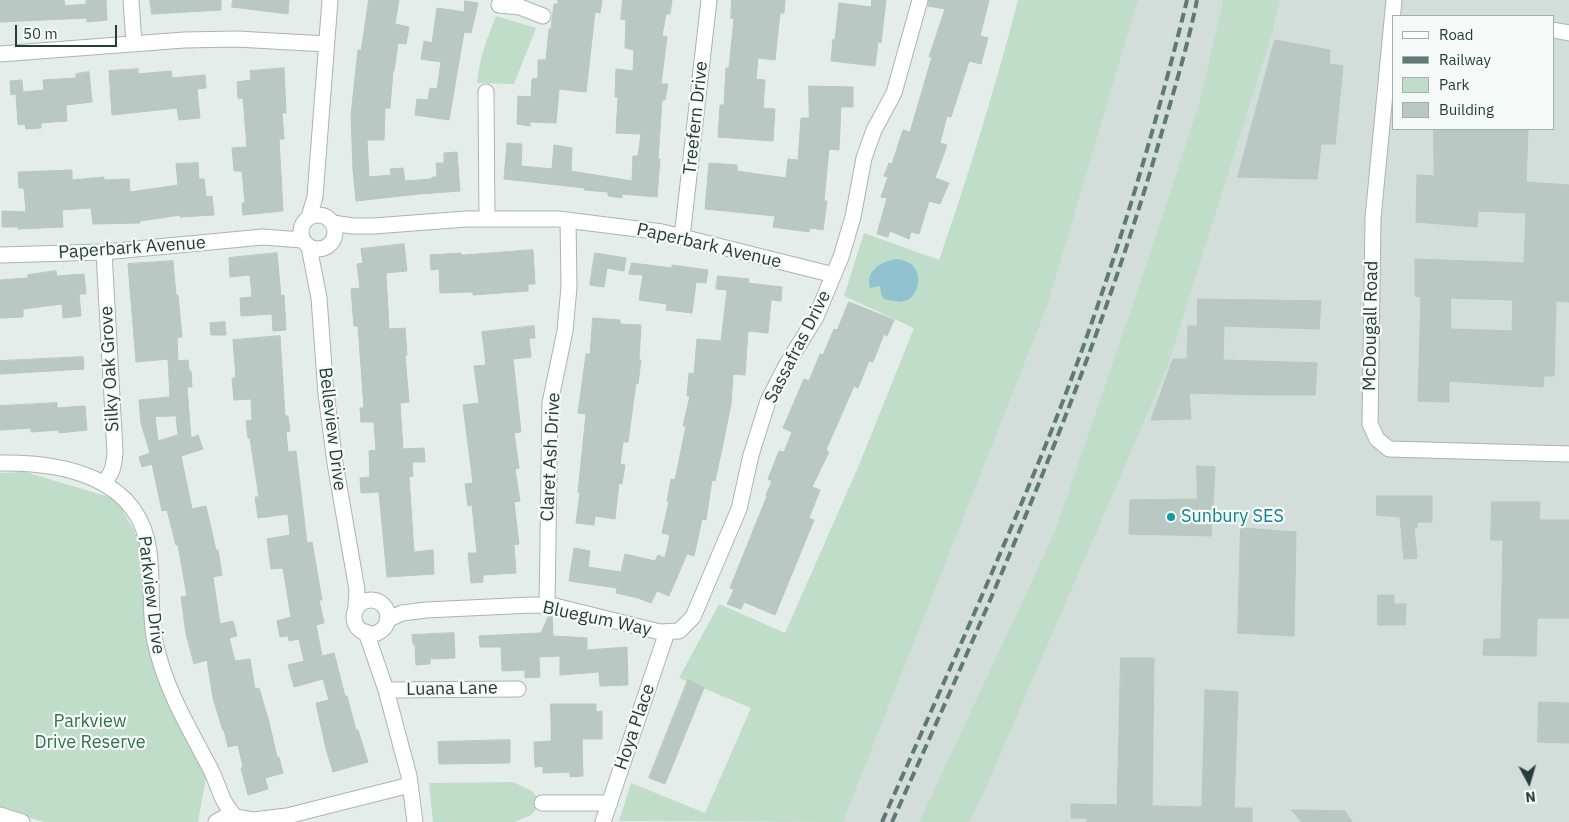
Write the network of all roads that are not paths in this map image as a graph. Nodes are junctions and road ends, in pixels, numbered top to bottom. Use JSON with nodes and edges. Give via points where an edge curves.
{"nodes":[{"id":1,"x":131,"y":0,"type":"edge"},
{"id":2,"x":330,"y":0,"type":"edge"},
{"id":3,"x":709,"y":0,"type":"edge"},
{"id":4,"x":920,"y":0,"type":"edge"},
{"id":5,"x":1394,"y":0,"type":"edge"},
{"id":6,"x":521,"y":4,"type":"edge"},
{"id":7,"x":499,"y":5,"type":"dead end"},
{"id":8,"x":1393,"y":15,"type":"edge"},
{"id":9,"x":543,"y":16,"type":"dead end"},
{"id":10,"x":1392,"y":22,"type":"edge"},
{"id":11,"x":1554,"y":30,"type":"edge"},
{"id":12,"x":1569,"y":33,"type":"edge"},
{"id":13,"x":134,"y":44,"type":"junction"},
{"id":14,"x":326,"y":44,"type":"junction"},
{"id":15,"x":1,"y":53,"type":"edge"},
{"id":16,"x":486,"y":92,"type":"dead end"},
{"id":17,"x":317,"y":169,"type":"junction"},
{"id":18,"x":487,"y":219,"type":"junction"},
{"id":19,"x":330,"y":220,"type":"junction"},
{"id":20,"x":568,"y":220,"type":"junction"},
{"id":21,"x":374,"y":226,"type":"junction"},
{"id":22,"x":305,"y":232,"type":"junction"},
{"id":23,"x":682,"y":237,"type":"junction"},
{"id":24,"x":330,"y":243,"type":"junction"},
{"id":25,"x":104,"y":252,"type":"junction"},
{"id":26,"x":0,"y":255,"type":"edge"},
{"id":27,"x":834,"y":275,"type":"junction"},
{"id":28,"x":319,"y":298,"type":"junction"},
{"id":29,"x":1569,"y":454,"type":"edge"},
{"id":30,"x":0,"y":463,"type":"edge"},
{"id":31,"x":104,"y":482,"type":"junction"},
{"id":32,"x":351,"y":558,"type":"junction"},
{"id":33,"x":547,"y":606,"type":"junction"},
{"id":34,"x":356,"y":607,"type":"junction"},
{"id":35,"x":378,"y":618,"type":"junction"},
{"id":36,"x":673,"y":631,"type":"junction"},
{"id":37,"x":518,"y":689,"type":"dead end"},
{"id":38,"x":386,"y":690,"type":"junction"},
{"id":39,"x":410,"y":785,"type":"junction"},
{"id":40,"x":542,"y":803,"type":"dead end"},
{"id":41,"x":610,"y":803,"type":"junction"},
{"id":42,"x":232,"y":813,"type":"junction"},
{"id":43,"x":0,"y":815,"type":"edge"},
{"id":44,"x":22,"y":822,"type":"edge"},
{"id":45,"x":216,"y":822,"type":"edge"},
{"id":46,"x":415,"y":822,"type":"edge"},
{"id":47,"x":604,"y":822,"type":"edge"}],
"edges":[{"from":1,"to":13,"type":"street"},
{"from":2,"to":14,"type":"street","name":"Belleview Drive"},
{"from":3,"to":23,"type":"street","name":"Treefern Drive"},
{"from":4,"to":27,"type":"street","name":"Sassafras Drive","via":[[894,93],[874,130],[864,158],[853,217]]},
{"from":5,"to":8,"type":"street","name":"McDougall Road"},
{"from":6,"to":7,"type":"street"},
{"from":6,"to":9,"type":"street"},
{"from":10,"to":29,"type":"street","name":"McDougall Road","via":[[1373,218],[1370,424],[1377,439],[1389,449]]},
{"from":11,"to":12,"type":"street"},
{"from":13,"to":14,"type":"street","via":[[237,39]]},
{"from":13,"to":15,"type":"street"},
{"from":14,"to":17,"type":"street","name":"Belleview Drive"},
{"from":16,"to":18,"type":"street"},
{"from":17,"to":19,"type":"street","name":"Belleview Drive","via":[[320,198]]},
{"from":17,"to":22,"type":"street","name":"Belleview Drive","via":[[315,197]]},
{"from":18,"to":20,"type":"street","name":"Paperbark Avenue"},
{"from":18,"to":21,"type":"street","name":"Paperbark Avenue"},
{"from":19,"to":21,"type":"street","name":"Paperbark Avenue","via":[[352,226]]},
{"from":19,"to":22,"type":"street","via":[[320,214]]},
{"from":19,"to":24,"type":"street","via":[[335,227]]},
{"from":20,"to":23,"type":"street","name":"Paperbark Avenue"},
{"from":20,"to":33,"type":"street","name":"Claret Ash Drive","via":[[569,287],[565,331],[550,403]]},
{"from":21,"to":24,"type":"street","name":"Paperbark Avenue"},
{"from":22,"to":24,"type":"street","via":[[313,249]]},
{"from":22,"to":25,"type":"street","name":"Paperbark Avenue"},
{"from":22,"to":28,"type":"street","name":"Belleview Drive"},
{"from":23,"to":27,"type":"street","name":"Paperbark Avenue"},
{"from":24,"to":28,"type":"street","name":"Belleview Drive"},
{"from":25,"to":26,"type":"street","name":"Paperbark Avenue"},
{"from":25,"to":31,"type":"street","name":"Silky Oak Grove","via":[[115,452],[110,476]]},
{"from":27,"to":36,"type":"street","name":"Sassafras Drive","via":[[816,317],[768,401],[751,455],[739,510],[693,617]]},
{"from":28,"to":32,"type":"street","name":"Belleview Drive","via":[[326,394]]},
{"from":30,"to":31,"type":"street","name":"Parkview Drive","via":[[27,463],[70,470]]},
{"from":31,"to":42,"type":"street","name":"Parkview Drive","via":[[126,499],[141,520],[149,550],[154,640],[163,675]]},
{"from":32,"to":34,"type":"street","name":"Belleview Drive","via":[[357,590]]},
{"from":32,"to":35,"type":"street","name":"Belleview Drive"},
{"from":33,"to":35,"type":"street","name":"Bluegum Way","via":[[426,610]]},
{"from":33,"to":36,"type":"street","name":"Bluegum Way","via":[[660,632]]},
{"from":34,"to":35,"type":"street","name":"Bluegum Way","via":[[369,600]]},
{"from":34,"to":35,"type":"street","name":"Belleview Drive","via":[[354,621],[357,626]]},
{"from":35,"to":38,"type":"street","via":[[378,664]]},
{"from":36,"to":41,"type":"street","name":"Hoya Place"},
{"from":37,"to":38,"type":"street","name":"Luana Lane"},
{"from":38,"to":39,"type":"street"},
{"from":39,"to":42,"type":"street","via":[[287,816],[253,820],[234,817]]},
{"from":39,"to":46,"type":"street"},
{"from":40,"to":41,"type":"street"},
{"from":41,"to":47,"type":"street","name":"Hoya Place"},
{"from":42,"to":45,"type":"street"},
{"from":43,"to":44,"type":"street"}]}
